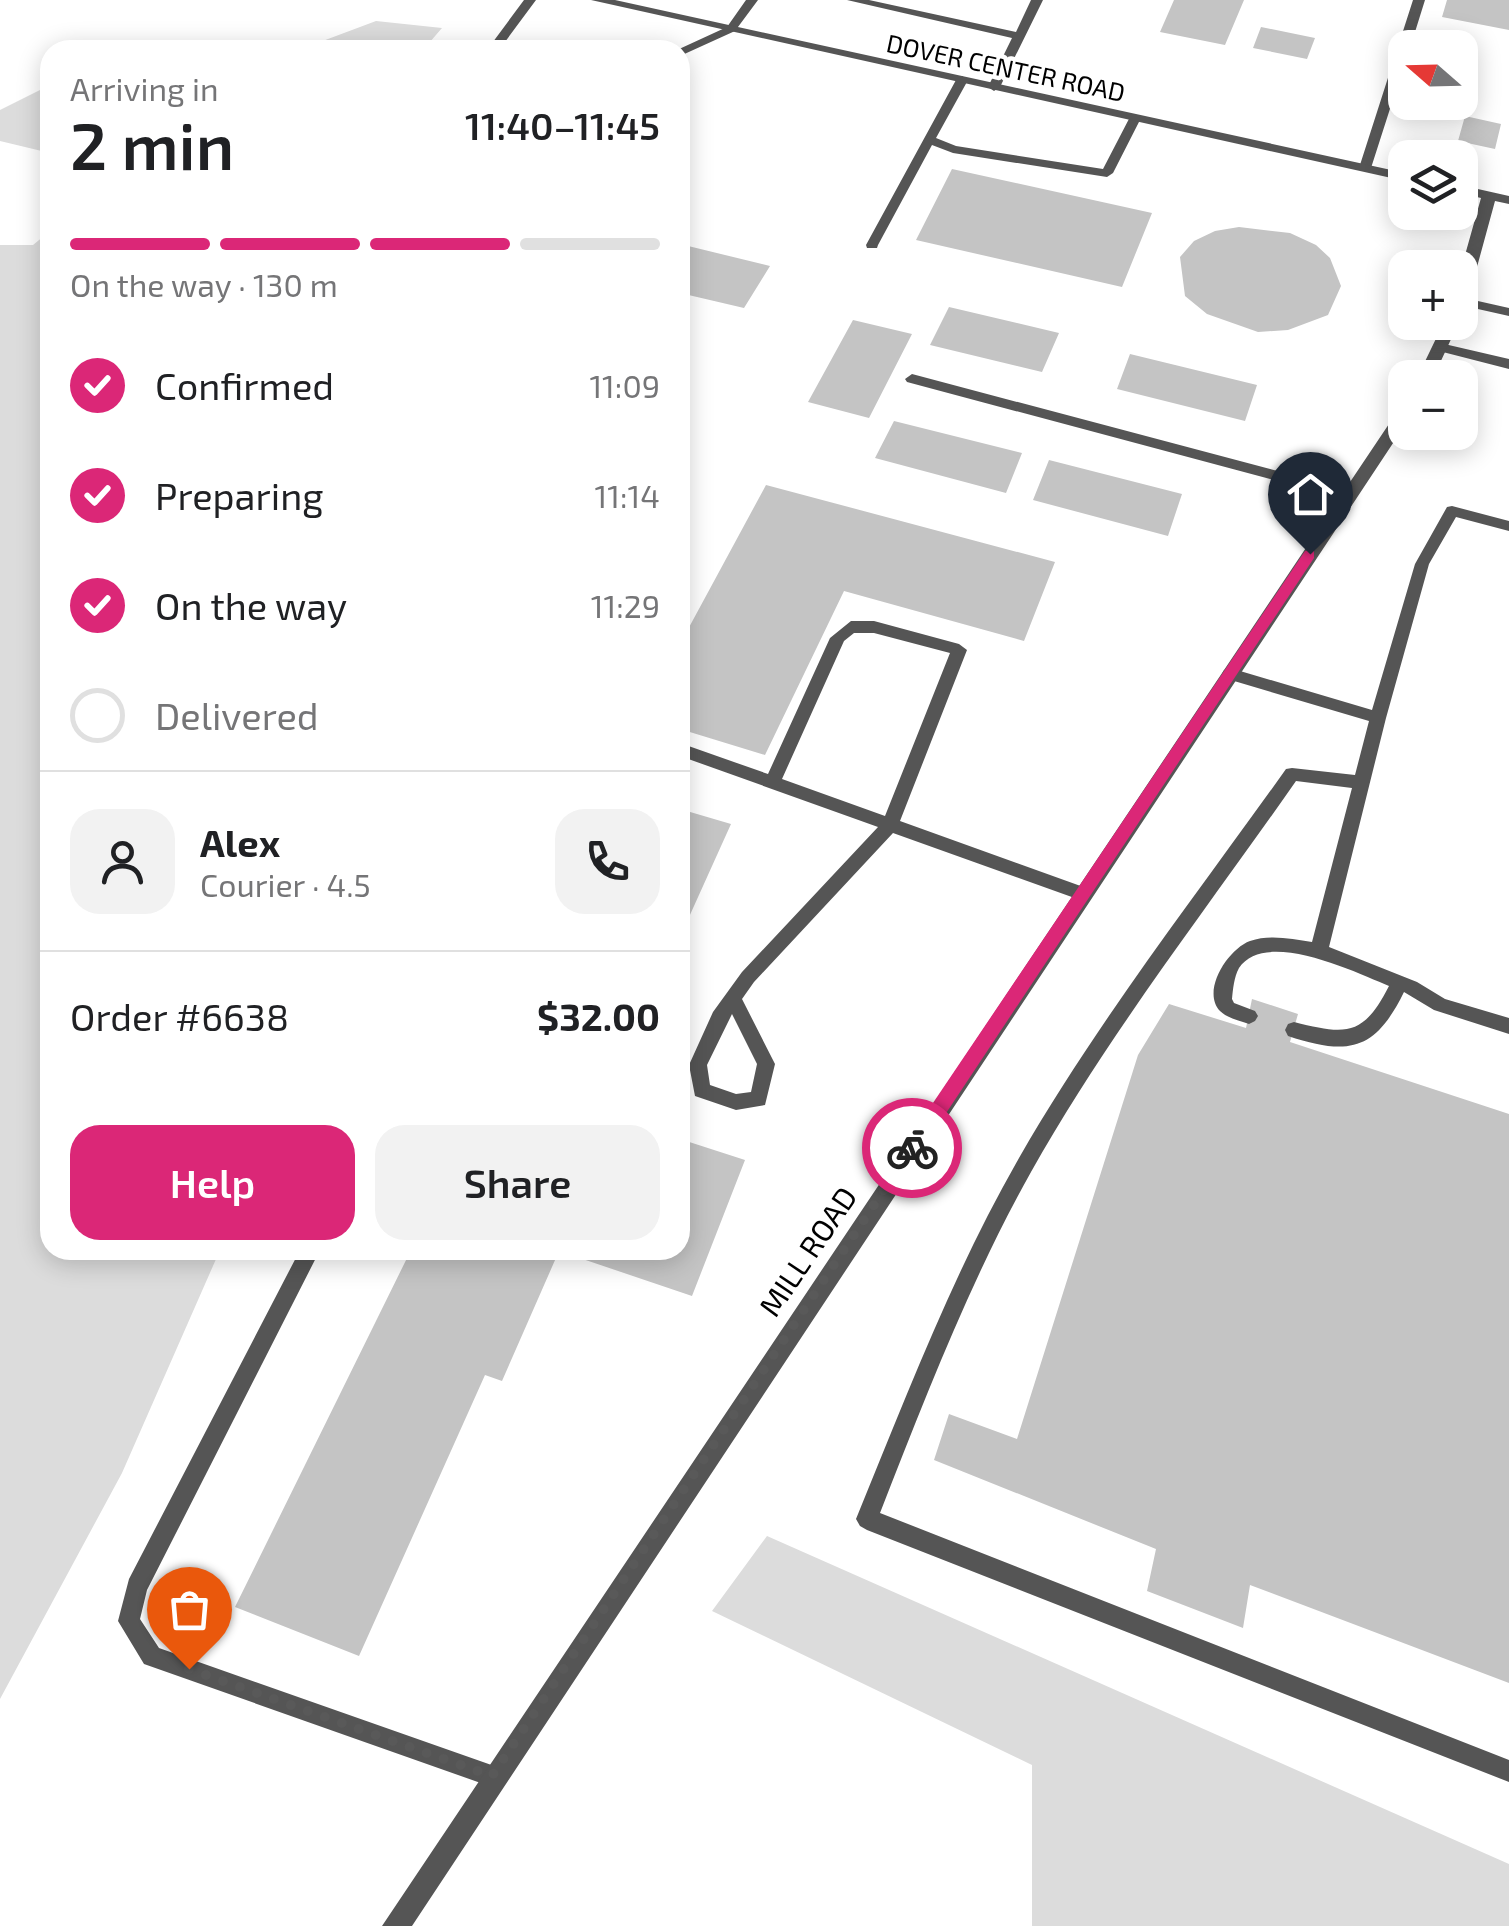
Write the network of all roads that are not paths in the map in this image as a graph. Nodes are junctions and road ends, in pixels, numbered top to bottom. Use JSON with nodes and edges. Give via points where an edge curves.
{"nodes":[{"id":1,"x":530,"y":0,"type":"edge"},
{"id":2,"x":597,"y":0,"type":"edge"},
{"id":3,"x":752,"y":0,"type":"edge"},
{"id":4,"x":853,"y":0,"type":"edge"},
{"id":5,"x":1037,"y":0,"type":"edge"},
{"id":6,"x":1419,"y":0,"type":"edge"},
{"id":7,"x":731,"y":30,"type":"junction"},
{"id":8,"x":1019,"y":36,"type":"junction"},
{"id":9,"x":500,"y":40,"type":"edge"},
{"id":10,"x":690,"y":48,"type":"edge"},
{"id":11,"x":962,"y":80,"type":"junction"},
{"id":12,"x":994,"y":87,"type":"junction"},
{"id":13,"x":1134,"y":118,"type":"junction"},
{"id":14,"x":928,"y":139,"type":"junction"},
{"id":15,"x":1365,"y":168,"type":"junction"},
{"id":16,"x":1388,"y":173,"type":"edge"},
{"id":17,"x":1478,"y":193,"type":"edge"},
{"id":18,"x":1489,"y":196,"type":"junction"},
{"id":19,"x":1509,"y":200,"type":"edge"},
{"id":20,"x":872,"y":244,"type":"dead end"},
{"id":21,"x":1474,"y":250,"type":"edge"},
{"id":22,"x":1478,"y":305,"type":"edge"},
{"id":23,"x":1509,"y":312,"type":"edge"},
{"id":24,"x":1444,"y":340,"type":"edge"},
{"id":25,"x":1440,"y":348,"type":"junction"},
{"id":26,"x":1434,"y":360,"type":"edge"},
{"id":27,"x":1509,"y":364,"type":"edge"},
{"id":28,"x":912,"y":378,"type":"dead end"},
{"id":29,"x":1388,"y":438,"type":"edge"},
{"id":30,"x":1350,"y":495,"type":"junction"},
{"id":31,"x":1509,"y":526,"type":"edge"},
{"id":32,"x":1230,"y":674,"type":"junction"},
{"id":33,"x":1378,"y":718,"type":"junction"},
{"id":34,"x":690,"y":753,"type":"edge"},
{"id":35,"x":772,"y":782,"type":"junction"},
{"id":36,"x":1360,"y":782,"type":"junction"},
{"id":37,"x":890,"y":825,"type":"junction"},
{"id":38,"x":1082,"y":894,"type":"junction"},
{"id":39,"x":1319,"y":951,"type":"junction"},
{"id":40,"x":1400,"y":983,"type":"junction"},
{"id":41,"x":733,"y":998,"type":"junction"},
{"id":42,"x":1249,"y":1016,"type":"dead end"},
{"id":43,"x":1509,"y":1026,"type":"edge"},
{"id":44,"x":1294,"y":1030,"type":"dead end"},
{"id":45,"x":305,"y":1260,"type":"edge"},
{"id":46,"x":1509,"y":1771,"type":"edge"},
{"id":47,"x":492,"y":1776,"type":"junction"},
{"id":48,"x":396,"y":1926,"type":"edge"}],
"edges":[{"from":1,"to":9,"type":"lane"},
{"from":2,"to":7,"type":"street","name":"DOVER CENTER ROAD"},
{"from":3,"to":7,"type":"lane"},
{"from":4,"to":8,"type":"lane"},
{"from":5,"to":8,"type":"lane"},
{"from":6,"to":15,"type":"lane"},
{"from":7,"to":10,"type":"lane"},
{"from":7,"to":11,"type":"street","name":"DOVER CENTER ROAD"},
{"from":8,"to":12,"type":"lane"},
{"from":11,"to":12,"type":"street","name":"DOVER CENTER ROAD"},
{"from":11,"to":14,"type":"lane"},
{"from":12,"to":13,"type":"street","name":"DOVER CENTER ROAD"},
{"from":13,"to":14,"type":"lane","via":[[1107,173]]},
{"from":13,"to":15,"type":"street","name":"DOVER CENTER ROAD"},
{"from":14,"to":20,"type":"lane"},
{"from":15,"to":16,"type":"street","name":"DOVER CENTER ROAD"},
{"from":17,"to":18,"type":"street"},
{"from":18,"to":19,"type":"street"},
{"from":18,"to":21,"type":"street"},
{"from":22,"to":23,"type":"lane"},
{"from":24,"to":25,"type":"street"},
{"from":25,"to":26,"type":"street"},
{"from":25,"to":27,"type":"lane"},
{"from":28,"to":30,"type":"lane"},
{"from":29,"to":30,"type":"street","name":"MILL ROAD"},
{"from":30,"to":32,"type":"street","name":"MILL ROAD"},
{"from":31,"to":33,"type":"lane","via":[[1452,511],[1422,564]]},
{"from":32,"to":33,"type":"lane"},
{"from":32,"to":38,"type":"street","name":"MILL ROAD"},
{"from":33,"to":36,"type":"lane"},
{"from":34,"to":35,"type":"lane"},
{"from":35,"to":37,"type":"lane"},
{"from":35,"to":37,"type":"lane","via":[[838,638],[850,627],[959,650]]},
{"from":36,"to":39,"type":"lane"},
{"from":36,"to":46,"type":"lane","via":[[1292,774],[1112,1026],[981,1247],[867,1519]]},
{"from":37,"to":38,"type":"lane"},
{"from":37,"to":41,"type":"lane"},
{"from":38,"to":47,"type":"street","name":"MILL ROAD"},
{"from":39,"to":40,"type":"lane"},
{"from":39,"to":42,"type":"lane","via":[[1263,942],[1241,956],[1223,1000]]},
{"from":40,"to":43,"type":"lane","via":[[1440,1005]]},
{"from":40,"to":44,"type":"lane","via":[[1371,1033],[1358,1040]]},
{"from":41,"to":41,"type":"lane","via":[[766,1064],[759,1099],[736,1102],[701,1090],[698,1065]]},
{"from":45,"to":47,"type":"lane","via":[[137,1587],[129,1620],[152,1656]]},
{"from":47,"to":48,"type":"street","name":"MILL ROAD"}]}
